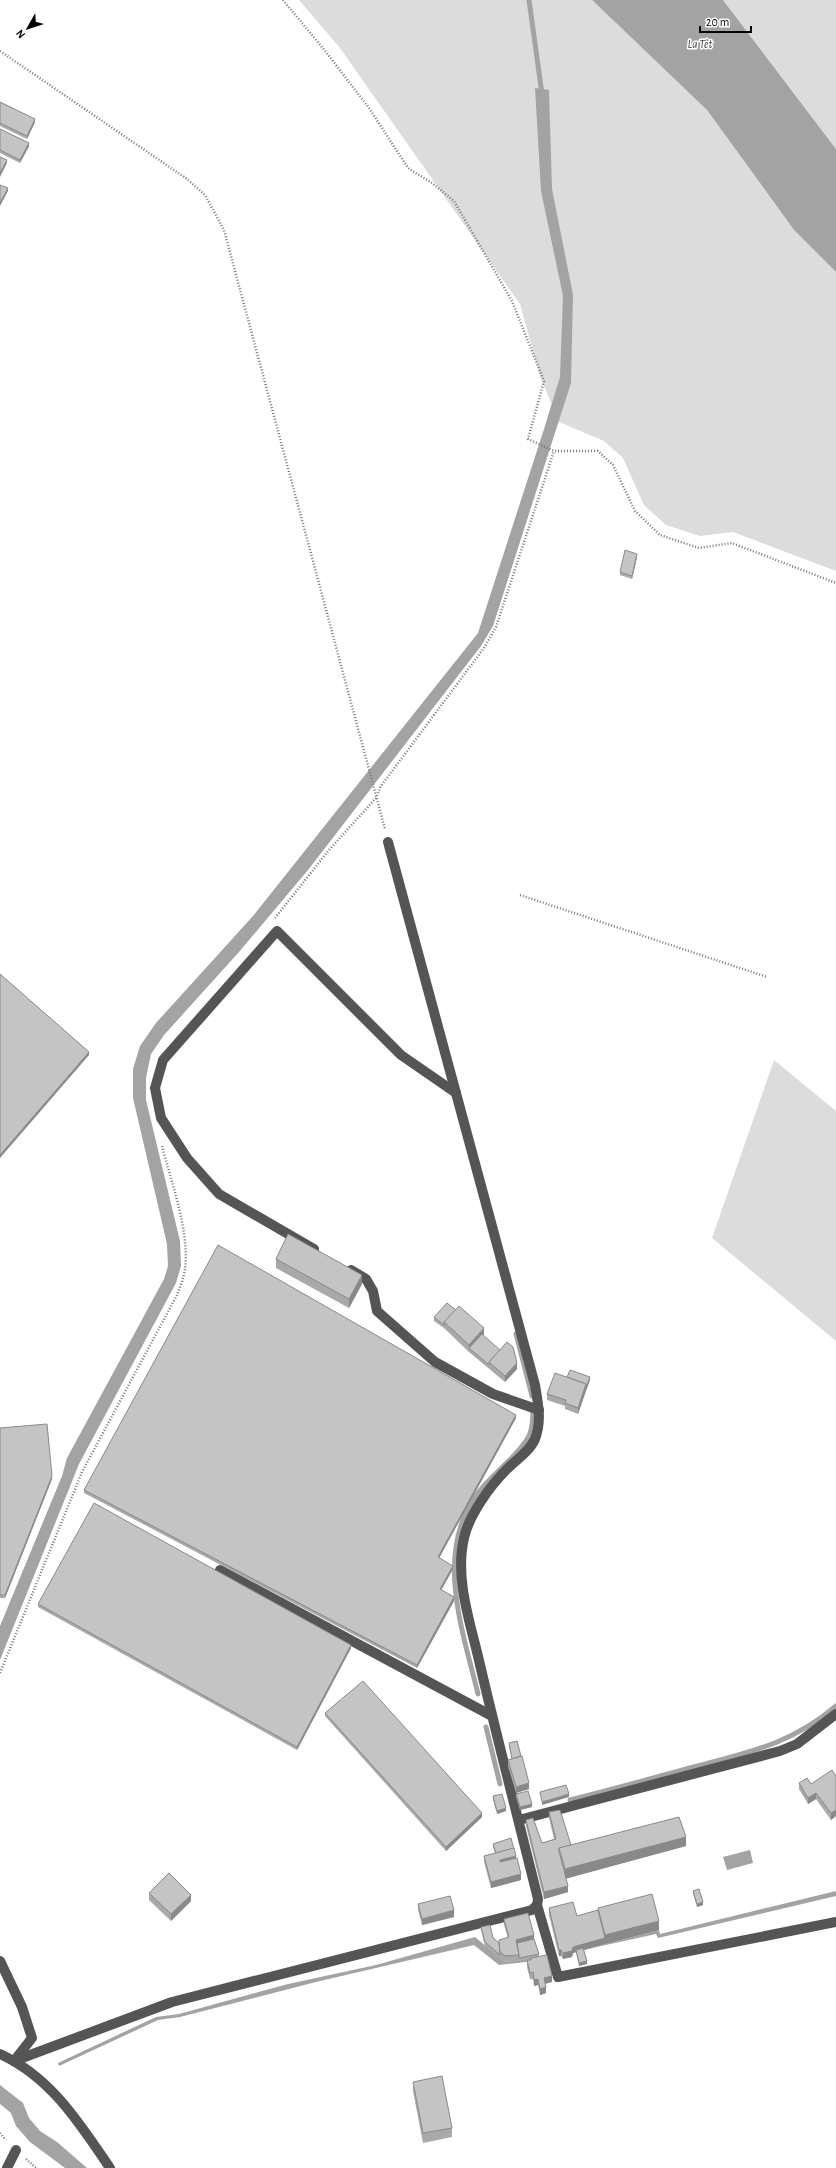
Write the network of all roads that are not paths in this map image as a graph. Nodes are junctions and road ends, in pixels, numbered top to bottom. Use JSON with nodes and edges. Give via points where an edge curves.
{"nodes":[{"id":1,"x":388,"y":842,"type":"road end"},
{"id":2,"x":456,"y":1093,"type":"junction"},
{"id":3,"x":326,"y":1256,"type":"edge"},
{"id":4,"x":340,"y":1264,"type":"edge"},
{"id":5,"x":539,"y":1410,"type":"junction"},
{"id":6,"x":220,"y":1570,"type":"dead end"},
{"id":7,"x":836,"y":1714,"type":"edge"},
{"id":8,"x":492,"y":1716,"type":"junction"},
{"id":9,"x":519,"y":1820,"type":"junction"},
{"id":10,"x":537,"y":1905,"type":"junction"},
{"id":11,"x":836,"y":1922,"type":"edge"},
{"id":12,"x":0,"y":1961,"type":"edge"},
{"id":13,"x":0,"y":2054,"type":"edge"},
{"id":14,"x":14,"y":2061,"type":"junction"},
{"id":15,"x":16,"y":2150,"type":"dead end"},
{"id":16,"x":8,"y":2168,"type":"edge"},
{"id":17,"x":110,"y":2168,"type":"edge"}],
"edges":[{"from":1,"to":2,"type":"street"},
{"from":2,"to":3,"type":"street","via":[[401,1055],[277,931],[163,1060],[156,1088],[161,1118],[187,1158],[219,1194]]},
{"from":2,"to":5,"type":"street","via":[[533,1377]]},
{"from":4,"to":5,"type":"street","via":[[366,1279],[373,1291],[377,1311],[435,1362],[493,1394]]},
{"from":5,"to":8,"type":"street","via":[[539,1425],[530,1448],[492,1487],[477,1508],[464,1537],[460,1575],[462,1588]]},
{"from":6,"to":8,"type":"street"},
{"from":7,"to":9,"type":"street","via":[[797,1744],[780,1752]]},
{"from":8,"to":9,"type":"street"},
{"from":9,"to":10,"type":"street","via":[[538,1898]]},
{"from":10,"to":11,"type":"street","via":[[558,1977]]},
{"from":10,"to":14,"type":"street","via":[[532,1910],[172,2002]]},
{"from":12,"to":14,"type":"street","via":[[22,2007],[32,2038]]},
{"from":13,"to":14,"type":"street"},
{"from":14,"to":17,"type":"street","via":[[43,2082],[72,2112]]},
{"from":15,"to":16,"type":"street"}]}
